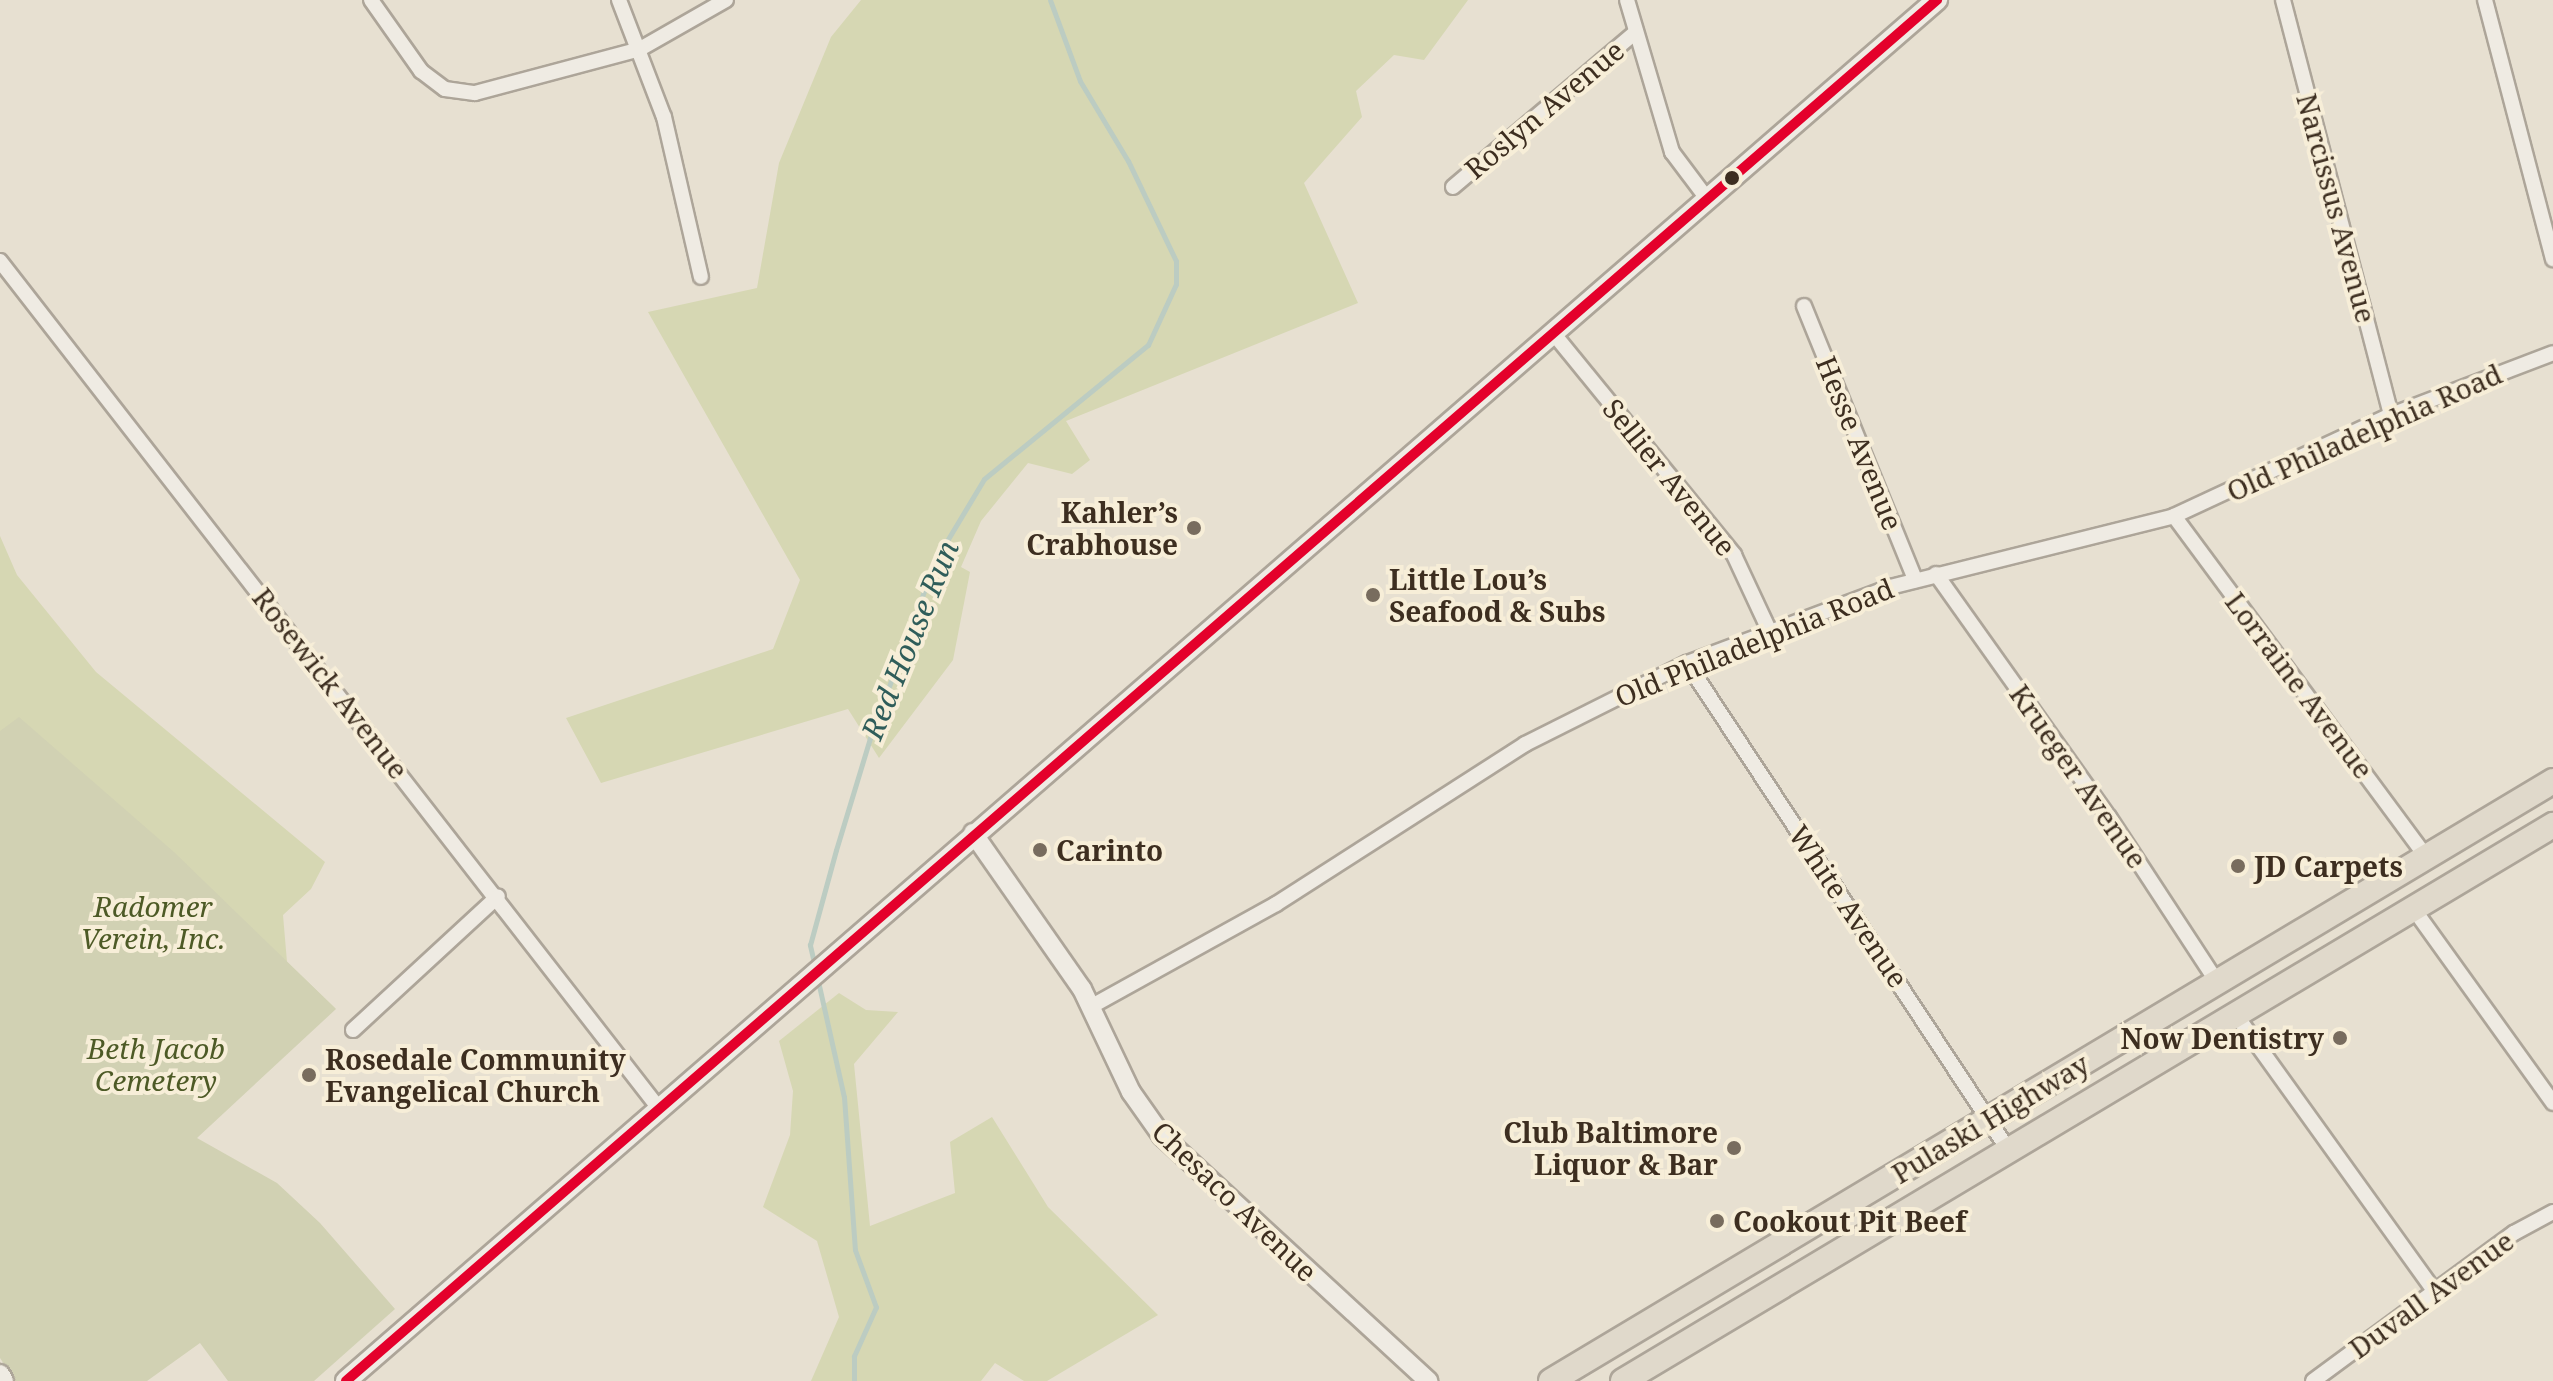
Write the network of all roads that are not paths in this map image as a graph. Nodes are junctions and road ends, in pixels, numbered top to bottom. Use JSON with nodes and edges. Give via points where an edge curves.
{"nodes":[{"id":1,"x":371,"y":0,"type":"edge"},
{"id":2,"x":619,"y":0,"type":"edge"},
{"id":3,"x":726,"y":0,"type":"edge"},
{"id":4,"x":1627,"y":0,"type":"edge"},
{"id":5,"x":2283,"y":0,"type":"edge"},
{"id":6,"x":2485,"y":0,"type":"edge"},
{"id":7,"x":1933,"y":1,"type":"edge"},
{"id":8,"x":1636,"y":32,"type":"junction"},
{"id":9,"x":640,"y":49,"type":"junction"},
{"id":10,"x":1453,"y":187,"type":"dead end"},
{"id":11,"x":1708,"y":200,"type":"junction"},
{"id":12,"x":2553,"y":259,"type":"edge"},
{"id":13,"x":0,"y":261,"type":"edge"},
{"id":14,"x":701,"y":277,"type":"dead end"},
{"id":15,"x":1804,"y":306,"type":"dead end"},
{"id":16,"x":1554,"y":334,"type":"junction"},
{"id":17,"x":2553,"y":353,"type":"edge"},
{"id":18,"x":2391,"y":415,"type":"junction"},
{"id":19,"x":2174,"y":516,"type":"junction"},
{"id":20,"x":1936,"y":574,"type":"junction"},
{"id":21,"x":1915,"y":580,"type":"junction"},
{"id":22,"x":1769,"y":630,"type":"junction"},
{"id":23,"x":1687,"y":663,"type":"junction"},
{"id":24,"x":2550,"y":788,"type":"edge"},
{"id":25,"x":2553,"y":825,"type":"edge"},
{"id":26,"x":973,"y":833,"type":"junction"},
{"id":27,"x":2425,"y":855,"type":"junction"},
{"id":28,"x":498,"y":896,"type":"junction"},
{"id":29,"x":2413,"y":908,"type":"junction"},
{"id":30,"x":2217,"y":982,"type":"junction"},
{"id":31,"x":1092,"y":1006,"type":"junction"},
{"id":32,"x":2236,"y":1015,"type":"junction"},
{"id":33,"x":353,"y":1030,"type":"dead end"},
{"id":34,"x":2553,"y":1103,"type":"edge"},
{"id":35,"x":658,"y":1107,"type":"junction"},
{"id":36,"x":1989,"y":1119,"type":"junction"},
{"id":37,"x":2009,"y":1151,"type":"junction"},
{"id":38,"x":2553,"y":1212,"type":"edge"},
{"id":39,"x":2435,"y":1292,"type":"junction"},
{"id":40,"x":0,"y":1374,"type":"edge"},
{"id":41,"x":4,"y":1381,"type":"edge"},
{"id":42,"x":346,"y":1381,"type":"edge"},
{"id":43,"x":1428,"y":1381,"type":"edge"},
{"id":44,"x":1551,"y":1381,"type":"edge"},
{"id":45,"x":1623,"y":1381,"type":"edge"},
{"id":46,"x":2313,"y":1381,"type":"edge"}],
"edges":[{"from":1,"to":9,"type":"street","via":[[421,71],[458,92],[491,92]]},
{"from":2,"to":9,"type":"street"},
{"from":3,"to":9,"type":"street"},
{"from":4,"to":8,"type":"street"},
{"from":5,"to":18,"type":"street","name":"Narcissus Avenue"},
{"from":6,"to":12,"type":"street"},
{"from":7,"to":11,"type":"main road"},
{"from":8,"to":10,"type":"street","name":"Roslyn Avenue"},
{"from":8,"to":11,"type":"street","via":[[1672,152]]},
{"from":9,"to":14,"type":"street","via":[[664,117]]},
{"from":11,"to":16,"type":"main road"},
{"from":13,"to":28,"type":"street","name":"Rosewick Avenue"},
{"from":15,"to":21,"type":"street","name":"Hesse Avenue"},
{"from":16,"to":22,"type":"street","name":"Sellier Avenue","via":[[1734,555]]},
{"from":16,"to":26,"type":"main road"},
{"from":17,"to":18,"type":"street","name":"Old Philadelphia Road"},
{"from":18,"to":19,"type":"street","name":"Old Philadelphia Road"},
{"from":19,"to":20,"type":"street","name":"Old Philadelphia Road"},
{"from":19,"to":27,"type":"street","name":"Lorraine Avenue"},
{"from":20,"to":21,"type":"street","name":"Old Philadelphia Road"},
{"from":20,"to":30,"type":"street","name":"Krueger Avenue","via":[[2109,817]]},
{"from":21,"to":22,"type":"street","name":"Old Philadelphia Road"},
{"from":22,"to":23,"type":"street","name":"Old Philadelphia Road"},
{"from":23,"to":31,"type":"street","name":"Old Philadelphia Road","via":[[1493,762],[1276,904]]},
{"from":23,"to":36,"type":"street","name":"White Avenue"},
{"from":24,"to":27,"type":"highway","name":"Pulaski Highway"},
{"from":25,"to":29,"type":"highway","name":"Pulaski Highway"},
{"from":26,"to":31,"type":"street","name":"Chesaco Avenue"},
{"from":26,"to":35,"type":"main road"},
{"from":27,"to":30,"type":"highway","name":"Pulaski Highway"},
{"from":28,"to":33,"type":"street"},
{"from":28,"to":35,"type":"street","name":"Rosewick Avenue"},
{"from":29,"to":32,"type":"highway","name":"Pulaski Highway"},
{"from":29,"to":34,"type":"street"},
{"from":30,"to":36,"type":"highway","name":"Pulaski Highway"},
{"from":31,"to":43,"type":"street","name":"Chesaco Avenue","via":[[1131,1092],[1162,1136]]},
{"from":32,"to":37,"type":"highway","name":"Pulaski Highway"},
{"from":32,"to":39,"type":"street"},
{"from":35,"to":42,"type":"main road"},
{"from":36,"to":37,"type":"street","name":"White Avenue"},
{"from":36,"to":44,"type":"highway","name":"Pulaski Highway"},
{"from":37,"to":45,"type":"highway","name":"Pulaski Highway"},
{"from":38,"to":39,"type":"street","name":"Duvall Avenue","via":[[2514,1233]]},
{"from":39,"to":46,"type":"street","name":"Duvall Avenue"},
{"from":40,"to":41,"type":"street"}]}
